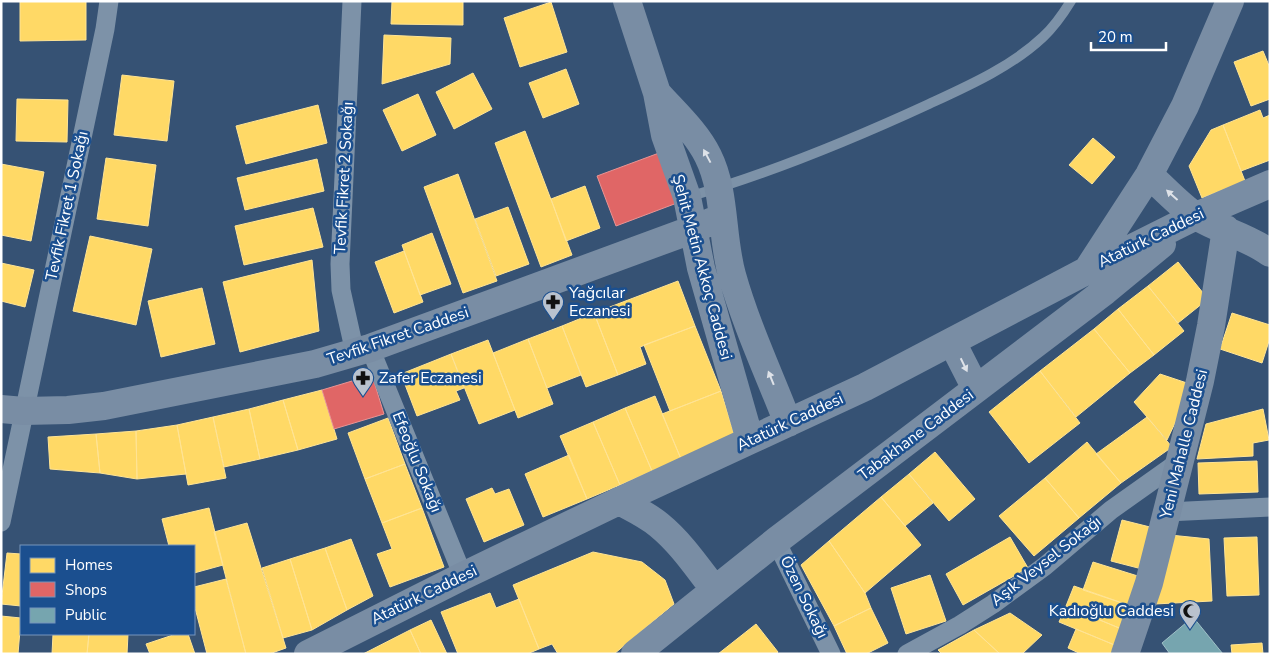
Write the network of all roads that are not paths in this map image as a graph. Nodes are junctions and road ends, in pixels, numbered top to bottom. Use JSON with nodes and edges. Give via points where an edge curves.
{"nodes":[{"id":1,"x":109,"y":1,"type":"edge"},
{"id":2,"x":352,"y":1,"type":"edge"},
{"id":3,"x":627,"y":1,"type":"edge"},
{"id":4,"x":1071,"y":1,"type":"edge"},
{"id":5,"x":1230,"y":1,"type":"edge"},
{"id":6,"x":657,"y":93,"type":"junction"},
{"id":7,"x":1149,"y":175,"type":"junction"},
{"id":8,"x":1270,"y":184,"type":"edge"},
{"id":9,"x":718,"y":188,"type":"junction"},
{"id":10,"x":687,"y":197,"type":"junction"},
{"id":11,"x":1196,"y":216,"type":"junction"},
{"id":12,"x":722,"y":217,"type":"junction"},
{"id":13,"x":694,"y":229,"type":"junction"},
{"id":14,"x":1226,"y":229,"type":"junction"},
{"id":15,"x":1270,"y":253,"type":"edge"},
{"id":16,"x":1088,"y":270,"type":"junction"},
{"id":17,"x":952,"y":342,"type":"junction"},
{"id":18,"x":363,"y":350,"type":"junction"},
{"id":19,"x":976,"y":389,"type":"junction"},
{"id":20,"x":13,"y":410,"type":"edge"},
{"id":21,"x":788,"y":423,"type":"junction"},
{"id":22,"x":750,"y":440,"type":"junction"},
{"id":23,"x":1180,"y":461,"type":"junction"},
{"id":24,"x":619,"y":501,"type":"junction"},
{"id":25,"x":1270,"y":507,"type":"edge"},
{"id":26,"x":1167,"y":512,"type":"junction"},
{"id":27,"x":1,"y":522,"type":"edge"},
{"id":28,"x":776,"y":541,"type":"junction"},
{"id":29,"x":463,"y":576,"type":"junction"},
{"id":30,"x":714,"y":589,"type":"junction"},
{"id":31,"x":308,"y":654,"type":"edge"},
{"id":32,"x":635,"y":654,"type":"edge"},
{"id":33,"x":831,"y":654,"type":"edge"},
{"id":34,"x":908,"y":654,"type":"edge"},
{"id":35,"x":1125,"y":654,"type":"edge"}],
"edges":[{"from":1,"to":20,"type":"street","name":"Tevfik Fikret 1 Sokağı","via":[[105,29]]},
{"from":2,"to":18,"type":"street","name":"Tevfik Fikret 2 Sokağı","via":[[340,264],[341,290]]},
{"from":3,"to":6,"type":"street","name":"Şehit Metin Akkoç Caddesi"},
{"from":4,"to":9,"type":"lane","via":[[1043,38],[973,84],[883,125],[757,176]]},
{"from":5,"to":7,"type":"street","via":[[1185,106]]},
{"from":9,"to":6,"type":"street","name":"Şehit Metin Akkoç Caddesi","one_way":true,"via":[[708,155]]},
{"from":6,"to":10,"type":"street","name":"Şehit Metin Akkoç Caddesi","via":[[665,135]]},
{"from":11,"to":7,"type":"street","one_way":true},
{"from":7,"to":16,"type":"street"},
{"from":8,"to":11,"type":"street","name":"Atatürk Caddesi"},
{"from":9,"to":10,"type":"lane"},
{"from":9,"to":12,"type":"street","name":"Şehit Metin Akkoç Caddesi"},
{"from":10,"to":13,"type":"street","name":"Şehit Metin Akkoç Caddesi"},
{"from":11,"to":14,"type":"street"},
{"from":11,"to":16,"type":"street","name":"Atatürk Caddesi"},
{"from":11,"to":19,"type":"street","name":"Tabakhane Caddesi","via":[[1106,292]]},
{"from":12,"to":13,"type":"street","name":"Tevfik Fikret Caddesi"},
{"from":21,"to":12,"type":"street","name":"Şehit Metin Akkoç Caddesi","one_way":true,"via":[[732,274]]},
{"from":13,"to":18,"type":"street","name":"Tevfik Fikret Caddesi"},
{"from":13,"to":22,"type":"street","name":"Şehit Metin Akkoç Caddesi","via":[[701,268]]},
{"from":14,"to":15,"type":"street"},
{"from":14,"to":23,"type":"street","name":"Yeni Mahalle Caddesi","via":[[1211,326]]},
{"from":16,"to":17,"type":"street","name":"Atatürk Caddesi"},
{"from":17,"to":19,"type":"street","one_way":true},
{"from":17,"to":21,"type":"street","name":"Atatürk Caddesi"},
{"from":18,"to":20,"type":"street","name":"Tevfik Fikret Caddesi","via":[[315,364],[104,406]]},
{"from":18,"to":29,"type":"street","name":"Efeoğlu Sokağı"},
{"from":19,"to":28,"type":"street","name":"Tabakhane Caddesi"},
{"from":20,"to":27,"type":"street","name":"Tevfik Fikret 1 Sokağı"},
{"from":21,"to":22,"type":"street","name":"Atatürk Caddesi"},
{"from":22,"to":24,"type":"street","name":"Atatürk Caddesi"},
{"from":23,"to":26,"type":"street","name":"Yeni Mahalle Caddesi"},
{"from":23,"to":34,"type":"street","name":"Aşık Veysel Sokağı","via":[[1111,510],[1045,566],[993,604]]},
{"from":24,"to":29,"type":"street","name":"Atatürk Caddesi"},
{"from":24,"to":30,"type":"street","via":[[657,523],[687,553]]},
{"from":25,"to":26,"type":"street"},
{"from":26,"to":35,"type":"street","name":"Yeni Mahalle Caddesi","via":[[1149,583]]},
{"from":28,"to":30,"type":"street","name":"Tabakhane Caddesi"},
{"from":28,"to":33,"type":"street","name":"Özen Sokağı"},
{"from":29,"to":31,"type":"street","name":"Atatürk Caddesi"},
{"from":30,"to":32,"type":"street","name":"Tabakhane Caddesi"}]}
